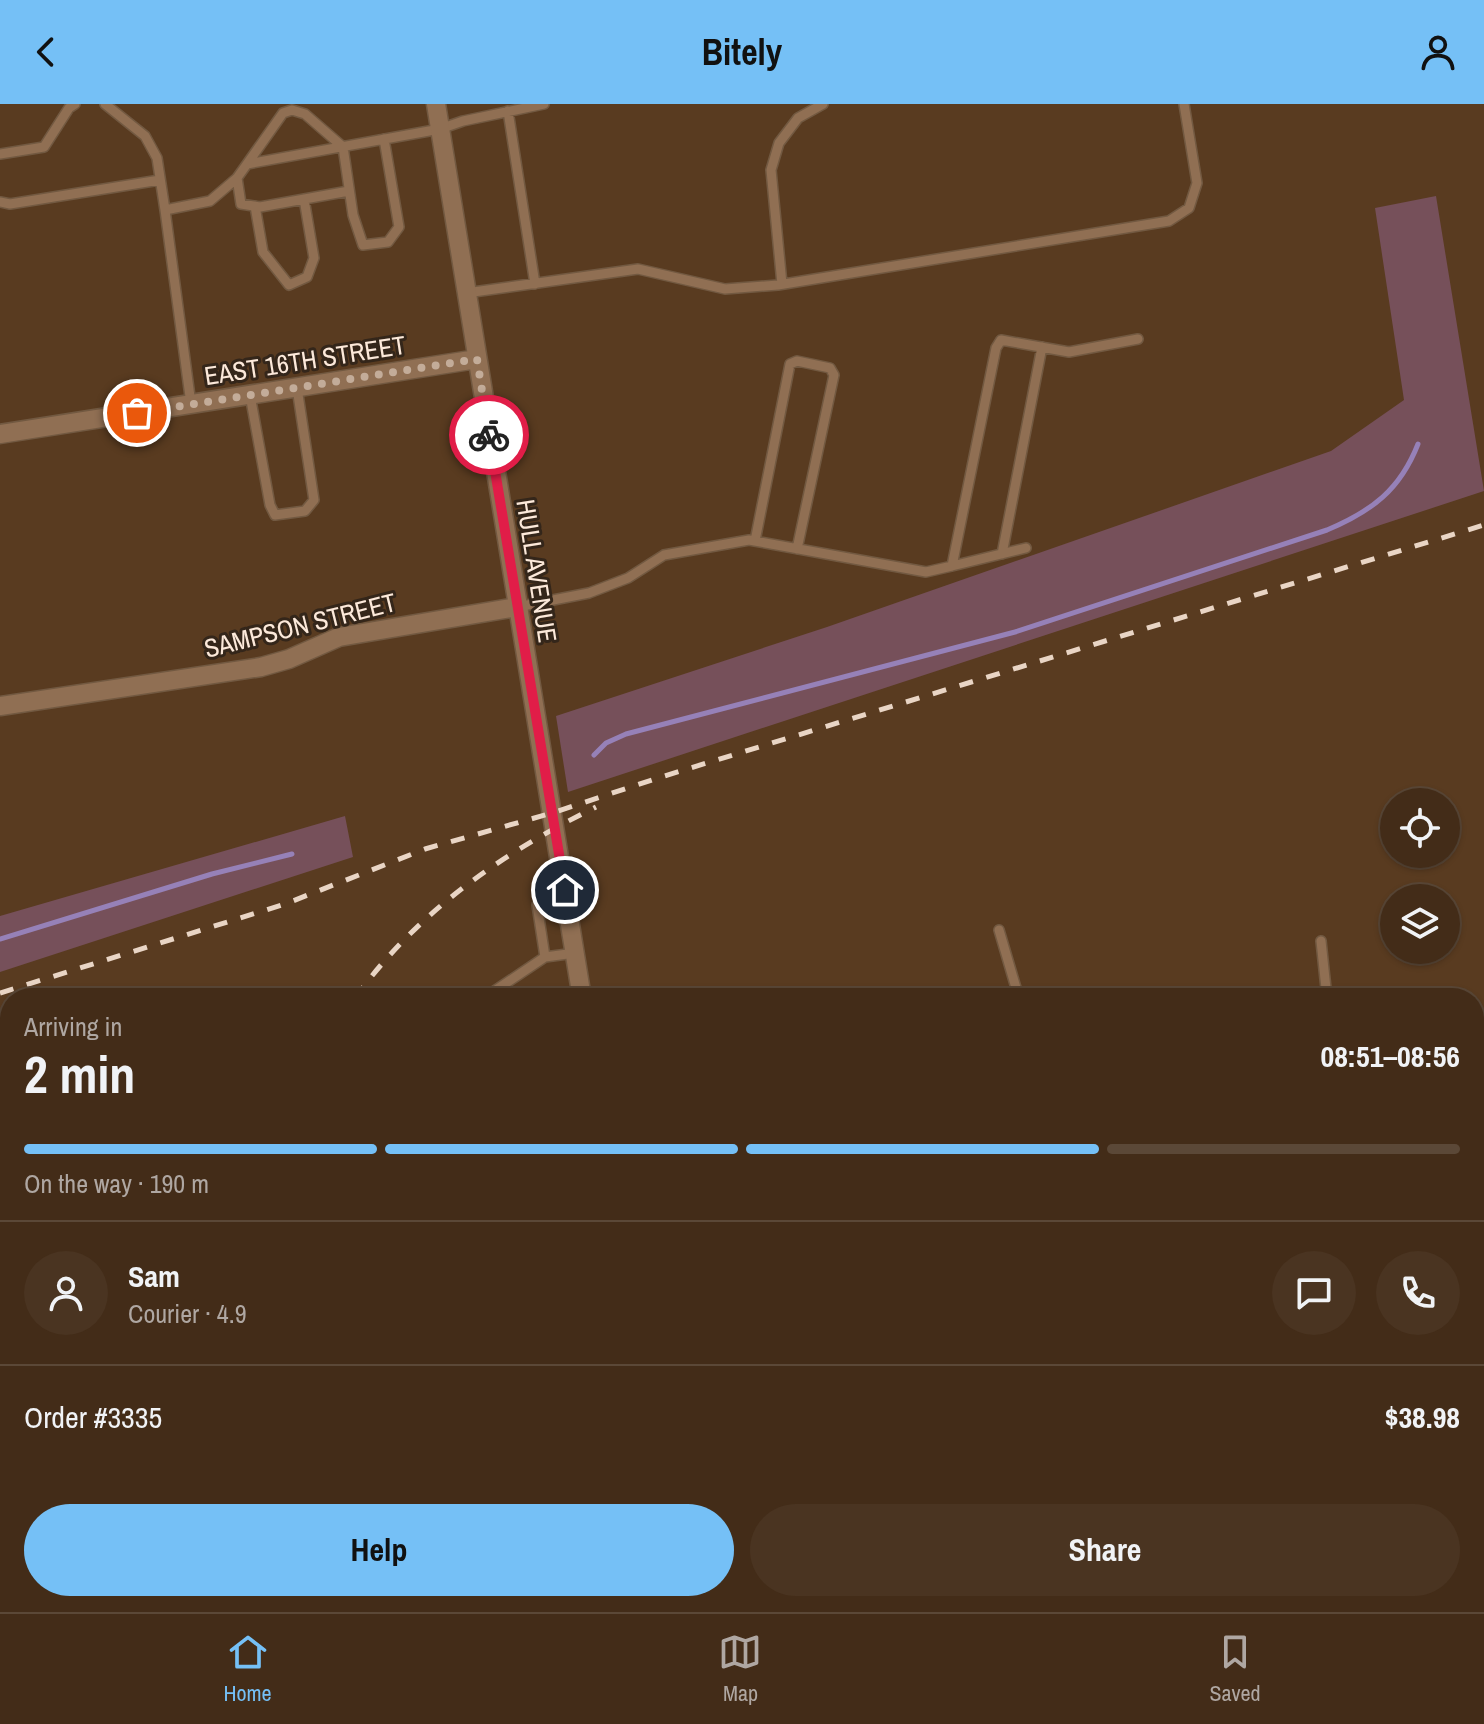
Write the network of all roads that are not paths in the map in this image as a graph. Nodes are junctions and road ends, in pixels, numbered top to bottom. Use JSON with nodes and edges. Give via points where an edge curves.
{"nodes":[{"id":1,"x":75,"y":104,"type":"edge"},
{"id":2,"x":105,"y":104,"type":"edge"},
{"id":3,"x":436,"y":104,"type":"edge"},
{"id":4,"x":544,"y":104,"type":"edge"},
{"id":5,"x":823,"y":104,"type":"edge"},
{"id":6,"x":1184,"y":104,"type":"edge"},
{"id":7,"x":508,"y":111,"type":"junction"},
{"id":8,"x":440,"y":129,"type":"junction"},
{"id":9,"x":384,"y":139,"type":"junction"},
{"id":10,"x":343,"y":147,"type":"junction"},
{"id":11,"x":0,"y":154,"type":"edge"},
{"id":12,"x":247,"y":164,"type":"junction"},
{"id":13,"x":237,"y":178,"type":"junction"},
{"id":14,"x":160,"y":180,"type":"junction"},
{"id":15,"x":349,"y":191,"type":"junction"},
{"id":16,"x":304,"y":199,"type":"junction"},
{"id":17,"x":0,"y":202,"type":"edge"},
{"id":18,"x":255,"y":206,"type":"junction"},
{"id":19,"x":165,"y":210,"type":"junction"},
{"id":20,"x":535,"y":284,"type":"junction"},
{"id":21,"x":782,"y":284,"type":"junction"},
{"id":22,"x":466,"y":293,"type":"junction"},
{"id":23,"x":1138,"y":339,"type":"dead end"},
{"id":24,"x":1042,"y":347,"type":"junction"},
{"id":25,"x":477,"y":359,"type":"junction"},
{"id":26,"x":297,"y":388,"type":"junction"},
{"id":27,"x":250,"y":395,"type":"junction"},
{"id":28,"x":191,"y":404,"type":"junction"},
{"id":29,"x":0,"y":434,"type":"edge"},
{"id":30,"x":755,"y":541,"type":"junction"},
{"id":31,"x":1026,"y":548,"type":"dead end"},
{"id":32,"x":797,"y":549,"type":"junction"},
{"id":33,"x":1002,"y":554,"type":"junction"},
{"id":34,"x":952,"y":566,"type":"junction"},
{"id":35,"x":517,"y":607,"type":"junction"},
{"id":36,"x":0,"y":706,"type":"edge"},
{"id":37,"x":565,"y":890,"type":"junction"},
{"id":38,"x":999,"y":930,"type":"dead end"},
{"id":39,"x":1321,"y":941,"type":"dead end"},
{"id":40,"x":575,"y":953,"type":"junction"},
{"id":41,"x":545,"y":957,"type":"junction"},
{"id":42,"x":499,"y":988,"type":"edge"},
{"id":43,"x":580,"y":988,"type":"edge"},
{"id":44,"x":1016,"y":988,"type":"edge"},
{"id":45,"x":1326,"y":988,"type":"edge"}],
"edges":[{"from":1,"to":11,"type":"lane","via":[[44,147]]},
{"from":2,"to":14,"type":"lane","via":[[145,136],[157,158]]},
{"from":3,"to":8,"type":"street","name":"HULL AVENUE"},
{"from":4,"to":7,"type":"lane"},
{"from":5,"to":21,"type":"lane","via":[[798,118],[779,143],[771,170]]},
{"from":6,"to":21,"type":"lane","via":[[1197,183],[1189,208],[1169,221]]},
{"from":7,"to":8,"type":"lane"},
{"from":7,"to":20,"type":"lane"},
{"from":8,"to":9,"type":"lane"},
{"from":8,"to":22,"type":"street","name":"HULL AVENUE"},
{"from":9,"to":10,"type":"lane"},
{"from":9,"to":15,"type":"lane","via":[[399,227],[388,242],[363,245]]},
{"from":10,"to":12,"type":"lane"},
{"from":10,"to":12,"type":"lane","via":[[305,114],[292,110],[283,113]]},
{"from":10,"to":15,"type":"lane"},
{"from":12,"to":13,"type":"lane"},
{"from":13,"to":18,"type":"lane","via":[[241,204]]},
{"from":13,"to":19,"type":"lane","via":[[210,201]]},
{"from":14,"to":17,"type":"lane"},
{"from":14,"to":19,"type":"lane"},
{"from":15,"to":16,"type":"lane"},
{"from":16,"to":18,"type":"lane"},
{"from":16,"to":18,"type":"lane","via":[[314,258],[307,277],[289,285],[263,252]]},
{"from":19,"to":28,"type":"lane"},
{"from":20,"to":21,"type":"lane","via":[[638,269],[725,289]]},
{"from":20,"to":22,"type":"lane"},
{"from":22,"to":25,"type":"street","name":"HULL AVENUE"},
{"from":23,"to":24,"type":"lane","via":[[1069,352]]},
{"from":24,"to":33,"type":"lane"},
{"from":24,"to":34,"type":"lane","via":[[1001,340],[996,348]]},
{"from":25,"to":26,"type":"street","name":"EAST 16TH STREET"},
{"from":25,"to":35,"type":"street","name":"HULL AVENUE"},
{"from":26,"to":27,"type":"street","name":"EAST 16TH STREET"},
{"from":26,"to":27,"type":"lane","via":[[314,500],[305,511],[275,515],[270,505]]},
{"from":27,"to":28,"type":"street","name":"EAST 16TH STREET"},
{"from":28,"to":29,"type":"street","name":"EAST 16TH STREET"},
{"from":30,"to":32,"type":"lane"},
{"from":30,"to":32,"type":"lane","via":[[790,364],[797,361],[830,368],[834,375]]},
{"from":30,"to":35,"type":"lane","via":[[664,555],[628,578],[589,593]]},
{"from":31,"to":33,"type":"lane"},
{"from":32,"to":34,"type":"lane","via":[[926,572]]},
{"from":33,"to":34,"type":"lane"},
{"from":35,"to":36,"type":"street","name":"SAMPSON STREET","via":[[339,637],[261,667]]},
{"from":35,"to":37,"type":"street","name":"HULL AVENUE"},
{"from":37,"to":40,"type":"street","name":"HULL AVENUE"},
{"from":37,"to":41,"type":"lane","via":[[537,905]]},
{"from":38,"to":44,"type":"lane"},
{"from":39,"to":45,"type":"lane"},
{"from":40,"to":41,"type":"lane"},
{"from":40,"to":43,"type":"street","name":"HULL AVENUE"},
{"from":41,"to":42,"type":"lane"}]}
